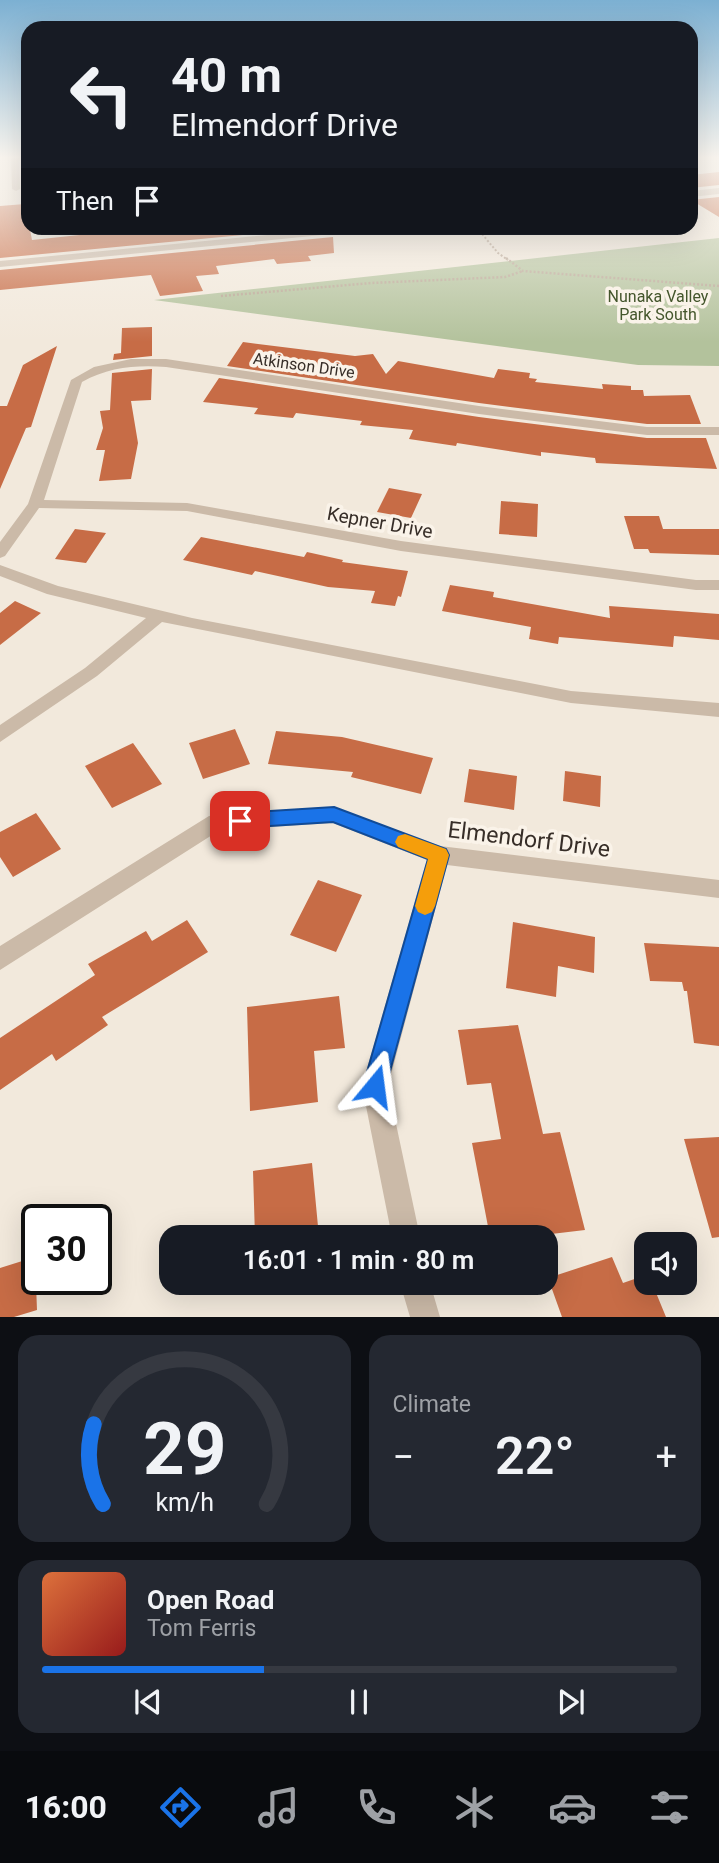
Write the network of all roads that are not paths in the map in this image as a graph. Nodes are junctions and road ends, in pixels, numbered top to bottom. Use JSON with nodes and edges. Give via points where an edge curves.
{"nodes":[{"id":1,"x":292,"y":235,"type":"edge"},
{"id":2,"x":0,"y":264,"type":"edge"},
{"id":3,"x":719,"y":431,"type":"edge"},
{"id":4,"x":35,"y":504,"type":"junction"},
{"id":5,"x":0,"y":553,"type":"edge"},
{"id":6,"x":0,"y":570,"type":"edge"},
{"id":7,"x":719,"y":585,"type":"edge"},
{"id":8,"x":159,"y":616,"type":"junction"},
{"id":9,"x":719,"y":709,"type":"edge"},
{"id":10,"x":0,"y":735,"type":"edge"},
{"id":11,"x":439,"y":855,"type":"junction"},
{"id":12,"x":719,"y":889,"type":"edge"},
{"id":13,"x":0,"y":959,"type":"edge"},
{"id":14,"x":404,"y":1225,"type":"edge"},
{"id":15,"x":419,"y":1295,"type":"edge"},
{"id":16,"x":425,"y":1317,"type":"edge"}],
"edges":[{"from":1,"to":2,"type":"street"},
{"from":3,"to":4,"type":"street","name":"Atkinson Drive","via":[[647,431],[479,411],[166,363],[117,363],[91,370],[77,380]]},
{"from":4,"to":5,"type":"street","name":"Atkinson Drive"},
{"from":4,"to":7,"type":"street","name":"Kepner Drive","via":[[187,507],[401,546]]},
{"from":6,"to":8,"type":"street","via":[[53,590]]},
{"from":8,"to":9,"type":"street","via":[[571,697]]},
{"from":8,"to":10,"type":"street","via":[[91,672]]},
{"from":11,"to":12,"type":"street","name":"Elmendorf Drive"},
{"from":11,"to":13,"type":"street","name":"Elmendorf Drive","via":[[334,815],[216,822]]},
{"from":11,"to":14,"type":"street","via":[[375,1086]]},
{"from":15,"to":16,"type":"street"}]}
